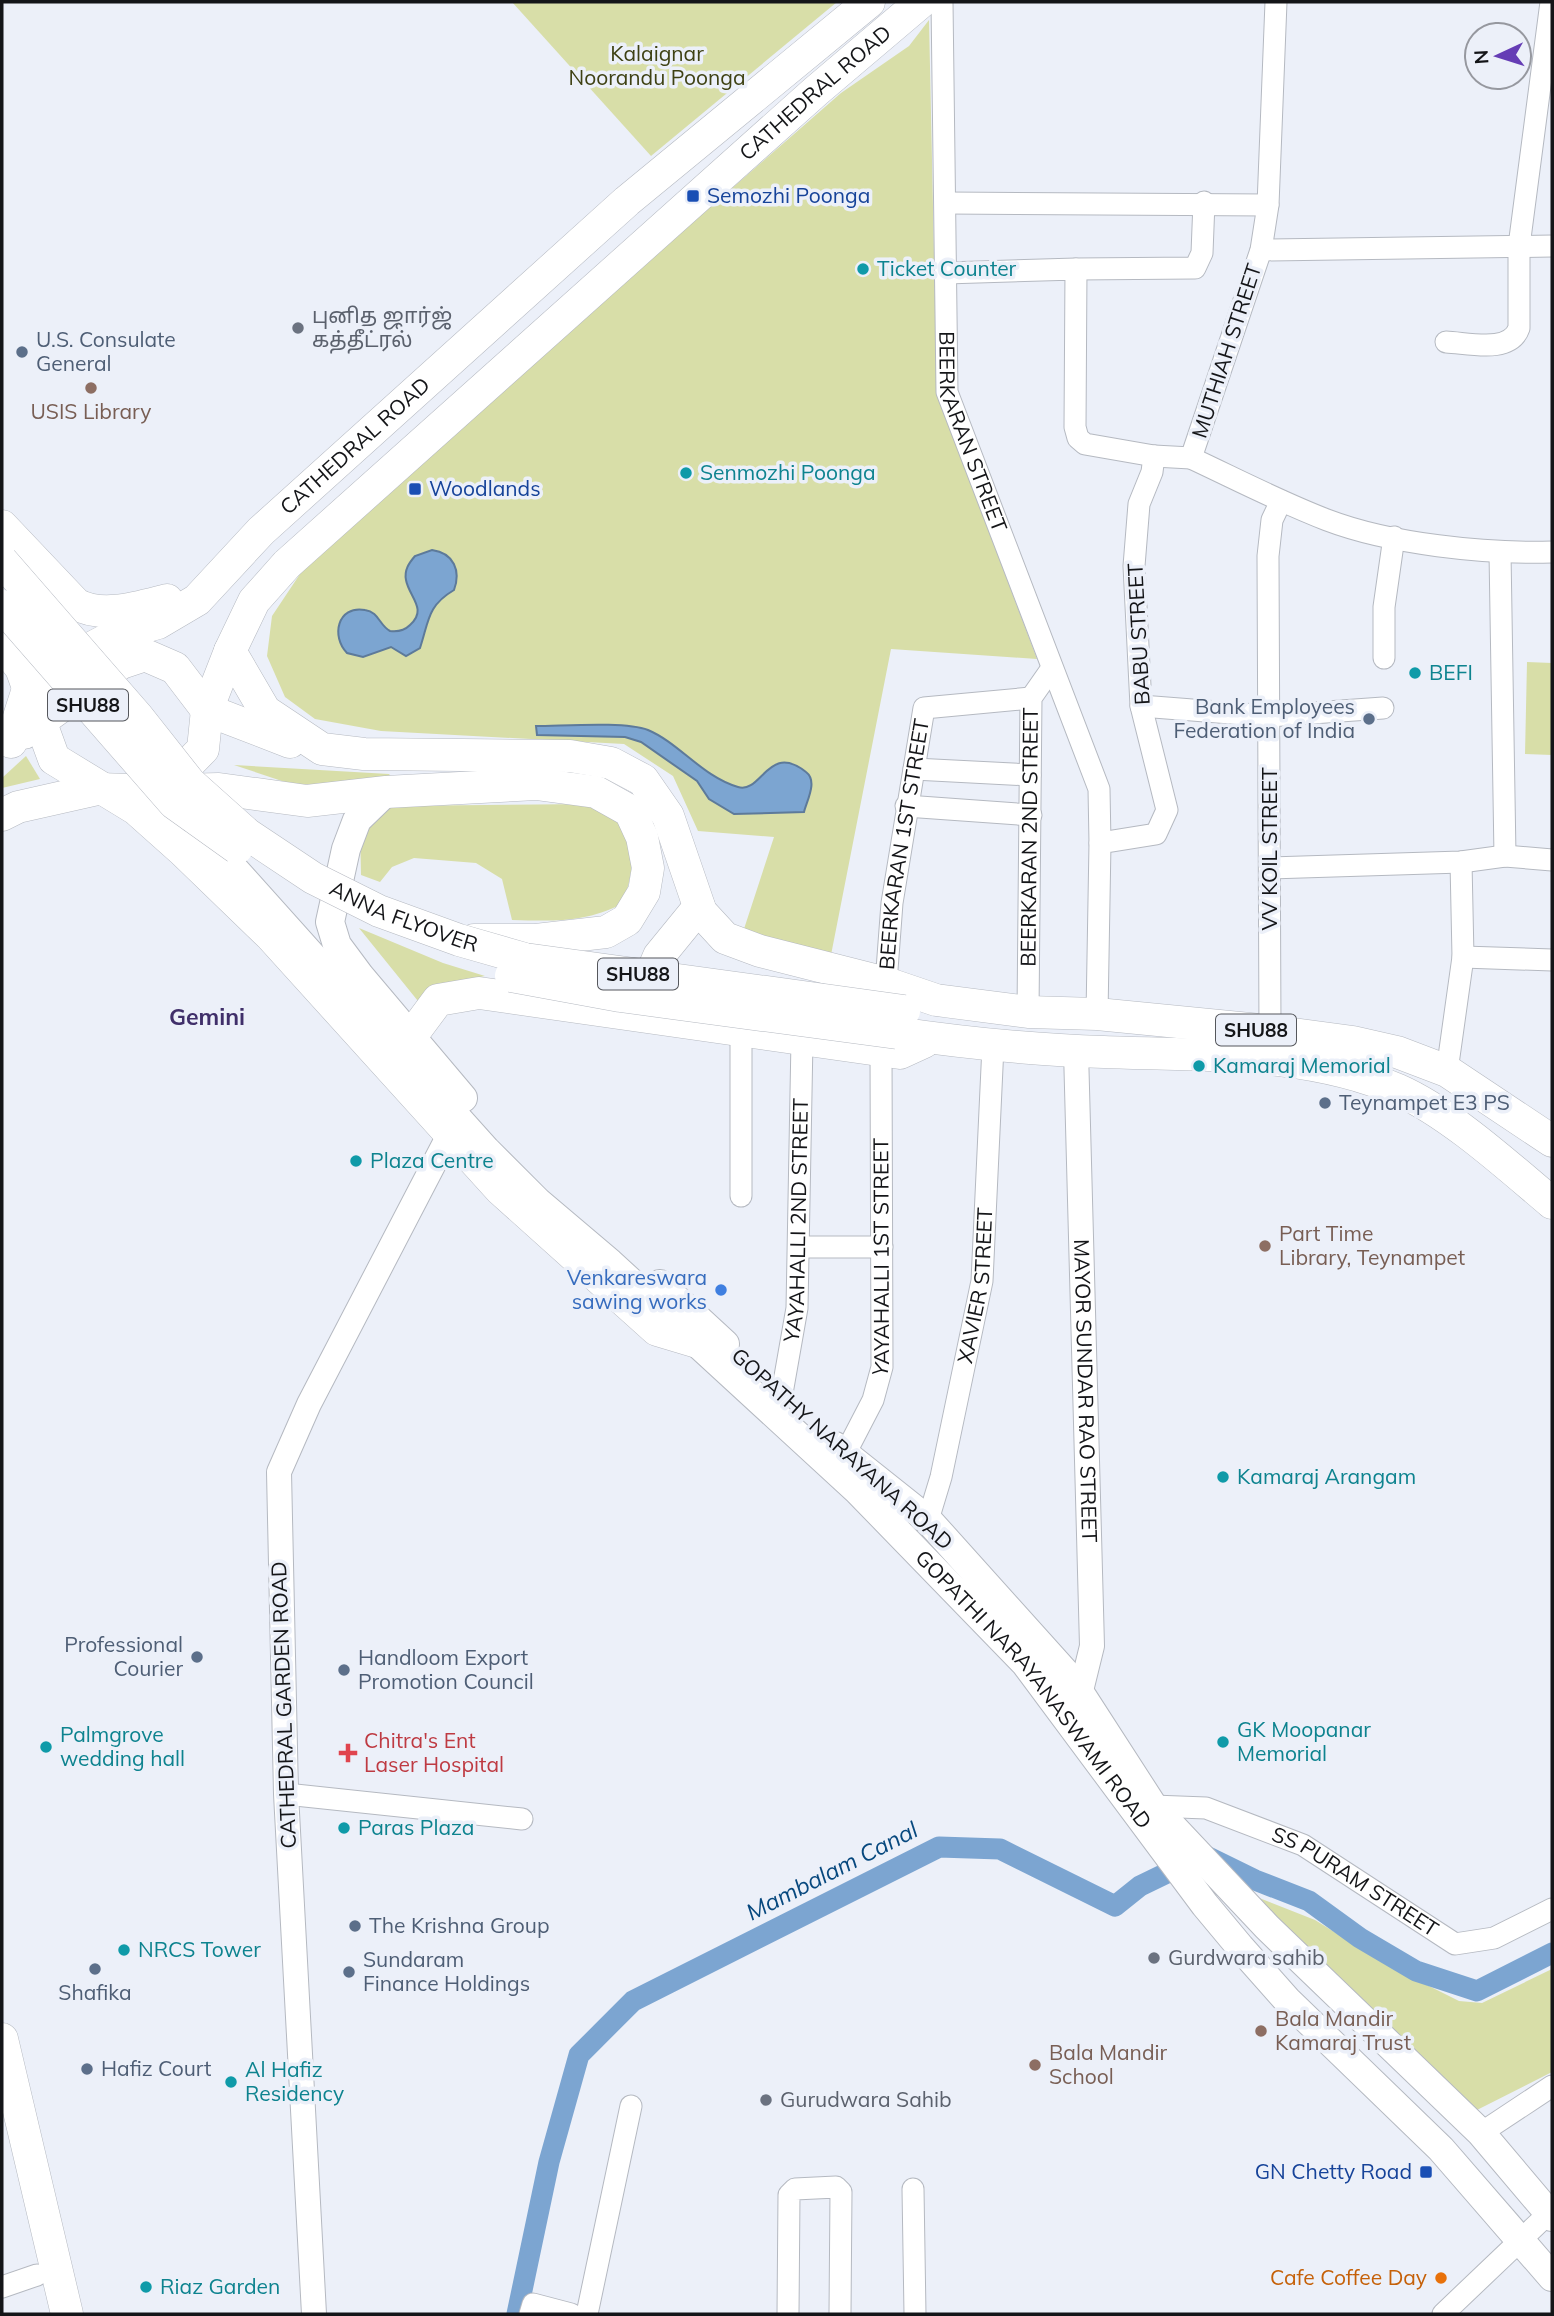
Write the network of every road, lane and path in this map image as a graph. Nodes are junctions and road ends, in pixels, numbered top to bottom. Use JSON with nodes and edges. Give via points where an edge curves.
{"nodes":[{"id":1,"x":869,"y":2,"type":"edge"},
{"id":2,"x":921,"y":2,"type":"edge"},
{"id":3,"x":942,"y":2,"type":"edge"},
{"id":4,"x":1276,"y":2,"type":"edge"},
{"id":5,"x":1551,"y":2,"type":"edge"},
{"id":6,"x":946,"y":202,"type":"junction"},
{"id":7,"x":1204,"y":202,"type":"junction"},
{"id":8,"x":1268,"y":205,"type":"junction"},
{"id":9,"x":1519,"y":246,"type":"junction"},
{"id":10,"x":1552,"y":246,"type":"edge"},
{"id":11,"x":1261,"y":250,"type":"junction"},
{"id":12,"x":1076,"y":269,"type":"junction"},
{"id":13,"x":946,"y":273,"type":"junction"},
{"id":14,"x":1446,"y":342,"type":"dead end"},
{"id":15,"x":1154,"y":456,"type":"junction"},
{"id":16,"x":1191,"y":458,"type":"junction"},
{"id":17,"x":1281,"y":500,"type":"junction"},
{"id":18,"x":2,"y":526,"type":"edge"},
{"id":19,"x":256,"y":536,"type":"junction"},
{"id":20,"x":1394,"y":537,"type":"junction"},
{"id":21,"x":1552,"y":552,"type":"edge"},
{"id":22,"x":1500,"y":553,"type":"junction"},
{"id":23,"x":2,"y":561,"type":"edge"},
{"id":24,"x":2,"y":606,"type":"edge"},
{"id":25,"x":90,"y":612,"type":"junction"},
{"id":26,"x":2,"y":644,"type":"edge"},
{"id":27,"x":230,"y":652,"type":"junction"},
{"id":28,"x":1384,"y":658,"type":"dead end"},
{"id":29,"x":1052,"y":668,"type":"junction"},
{"id":30,"x":25,"y":678,"type":"junction"},
{"id":31,"x":1031,"y":698,"type":"junction"},
{"id":32,"x":1141,"y":706,"type":"junction"},
{"id":33,"x":1383,"y":708,"type":"dead end"},
{"id":34,"x":207,"y":710,"type":"junction"},
{"id":35,"x":1269,"y":716,"type":"junction"},
{"id":36,"x":40,"y":722,"type":"junction"},
{"id":37,"x":6,"y":745,"type":"edge"},
{"id":38,"x":322,"y":749,"type":"junction"},
{"id":39,"x":914,"y":769,"type":"junction"},
{"id":40,"x":1030,"y":775,"type":"junction"},
{"id":41,"x":98,"y":789,"type":"junction"},
{"id":42,"x":386,"y":792,"type":"junction"},
{"id":43,"x":168,"y":797,"type":"junction"},
{"id":44,"x":906,"y":806,"type":"junction"},
{"id":45,"x":2,"y":815,"type":"edge"},
{"id":46,"x":1031,"y":815,"type":"junction"},
{"id":47,"x":1100,"y":843,"type":"junction"},
{"id":48,"x":1505,"y":856,"type":"junction"},
{"id":49,"x":1552,"y":860,"type":"edge"},
{"id":50,"x":1461,"y":862,"type":"junction"},
{"id":51,"x":1270,"y":868,"type":"junction"},
{"id":52,"x":699,"y":907,"type":"junction"},
{"id":53,"x":459,"y":940,"type":"junction"},
{"id":54,"x":1463,"y":957,"type":"junction"},
{"id":55,"x":1552,"y":961,"type":"edge"},
{"id":56,"x":886,"y":983,"type":"junction"},
{"id":57,"x":936,"y":1000,"type":"junction"},
{"id":58,"x":1028,"y":1012,"type":"junction"},
{"id":59,"x":634,"y":1014,"type":"junction"},
{"id":60,"x":1097,"y":1014,"type":"junction"},
{"id":61,"x":1270,"y":1031,"type":"junction"},
{"id":62,"x":741,"y":1032,"type":"junction"},
{"id":63,"x":894,"y":1032,"type":"junction"},
{"id":64,"x":412,"y":1035,"type":"junction"},
{"id":65,"x":802,"y":1040,"type":"junction"},
{"id":66,"x":993,"y":1046,"type":"junction"},
{"id":67,"x":1076,"y":1051,"type":"junction"},
{"id":68,"x":1447,"y":1071,"type":"junction"},
{"id":69,"x":449,"y":1135,"type":"junction"},
{"id":70,"x":1552,"y":1141,"type":"edge"},
{"id":71,"x":741,"y":1196,"type":"dead end"},
{"id":72,"x":1552,"y":1203,"type":"edge"},
{"id":73,"x":799,"y":1247,"type":"junction"},
{"id":74,"x":882,"y":1247,"type":"junction"},
{"id":75,"x":697,"y":1342,"type":"junction"},
{"id":76,"x":781,"y":1399,"type":"junction"},
{"id":77,"x":845,"y":1454,"type":"junction"},
{"id":78,"x":928,"y":1520,"type":"junction"},
{"id":79,"x":1081,"y":1694,"type":"junction"},
{"id":80,"x":1071,"y":1728,"type":"junction"},
{"id":81,"x":286,"y":1794,"type":"junction"},
{"id":82,"x":1153,"y":1806,"type":"junction"},
{"id":83,"x":522,"y":1819,"type":"dead end"},
{"id":84,"x":1171,"y":1841,"type":"junction"},
{"id":85,"x":1552,"y":1909,"type":"edge"},
{"id":86,"x":2,"y":2039,"type":"edge"},
{"id":87,"x":1429,"y":2085,"type":"junction"},
{"id":88,"x":1552,"y":2086,"type":"edge"},
{"id":89,"x":631,"y":2106,"type":"dead end"},
{"id":90,"x":1402,"y":2112,"type":"junction"},
{"id":91,"x":2,"y":2121,"type":"edge"},
{"id":92,"x":1481,"y":2133,"type":"junction"},
{"id":93,"x":913,"y":2189,"type":"dead end"},
{"id":94,"x":1551,"y":2215,"type":"edge"},
{"id":95,"x":1522,"y":2239,"type":"junction"},
{"id":96,"x":37,"y":2275,"type":"junction"},
{"id":97,"x":1552,"y":2277,"type":"edge"},
{"id":98,"x":2,"y":2287,"type":"edge"},
{"id":99,"x":46,"y":2314,"type":"edge"},
{"id":100,"x":67,"y":2314,"type":"edge"},
{"id":101,"x":314,"y":2314,"type":"edge"},
{"id":102,"x":530,"y":2314,"type":"edge"},
{"id":103,"x":571,"y":2314,"type":"edge"},
{"id":104,"x":587,"y":2314,"type":"edge"},
{"id":105,"x":788,"y":2314,"type":"edge"},
{"id":106,"x":840,"y":2314,"type":"edge"},
{"id":107,"x":915,"y":2314,"type":"edge"},
{"id":108,"x":1443,"y":2314,"type":"edge"}],
"edges":[{"from":1,"to":19,"type":"main road","name":"CATHEDRAL ROAD","via":[[627,201]]},
{"from":2,"to":27,"type":"main road","name":"CATHEDRAL ROAD","via":[[287,564],[254,601]]},
{"from":3,"to":6,"type":"street","name":"BEERKARAN STREET"},
{"from":4,"to":8,"type":"street","name":"MUTHIAH STREET"},
{"from":5,"to":9,"type":"street"},
{"from":6,"to":7,"type":"street"},
{"from":6,"to":13,"type":"street","name":"BEERKARAN STREET"},
{"from":7,"to":8,"type":"street"},
{"from":7,"to":12,"type":"street","via":[[1202,253],[1195,268]]},
{"from":8,"to":11,"type":"street","name":"MUTHIAH STREET"},
{"from":9,"to":10,"type":"street"},
{"from":9,"to":11,"type":"street"},
{"from":9,"to":14,"type":"street","via":[[1520,328],[1516,338],[1506,344]]},
{"from":11,"to":16,"type":"street","name":"MUTHIAH STREET"},
{"from":12,"to":13,"type":"street"},
{"from":12,"to":15,"type":"street","via":[[1078,438],[1085,444]]},
{"from":13,"to":29,"type":"street","name":"BEERKARAN STREET","via":[[947,392]]},
{"from":15,"to":16,"type":"street"},
{"from":15,"to":32,"type":"street","name":"BABU STREET","via":[[1139,503],[1134,566]]},
{"from":16,"to":17,"type":"street","name":"MUTHIAH STREET"},
{"from":17,"to":20,"type":"street","name":"MUTHIAH STREET","via":[[1329,521]]},
{"from":17,"to":35,"type":"street","name":"VV KOIL STREET","via":[[1272,520],[1268,556]]},
{"from":18,"to":25,"type":"main road","via":[[76,604]]},
{"from":19,"to":25,"type":"main road","via":[[170,599]]},
{"from":19,"to":30,"type":"main road","name":"CATHEDRAL ROAD","via":[[197,600],[158,623],[116,635]]},
{"from":20,"to":22,"type":"street","name":"MUTHIAH STREET"},
{"from":20,"to":28,"type":"street","via":[[1384,607]]},
{"from":21,"to":22,"type":"street","name":"MUTHIAH STREET"},
{"from":22,"to":48,"type":"street"},
{"from":23,"to":53,"type":"main road","name":"ANNA FLYOVER","number":"SHU88","bridge":true,"via":[[190,783],[247,834],[313,878],[379,911]]},
{"from":24,"to":43,"type":"main road","name":"ANNA FLYOVER","number":"SHU88","bridge":true},
{"from":25,"to":30,"type":"main road"},
{"from":26,"to":30,"type":"main road"},
{"from":27,"to":34,"type":"main road","name":"CATHEDRAL ROAD"},
{"from":27,"to":38,"type":"main road","via":[[265,711]]},
{"from":29,"to":31,"type":"street","name":"BEERKARAN 2ND STREET"},
{"from":29,"to":47,"type":"street","name":"BEERKARAN STREET","via":[[1100,789]]},
{"from":30,"to":36,"type":"main road"},
{"from":30,"to":37,"type":"main road"},
{"from":31,"to":39,"type":"street","name":"BEERKARAN 1ST STREET","via":[[924,708]]},
{"from":31,"to":40,"type":"street","name":"BEERKARAN 2ND STREET"},
{"from":32,"to":35,"type":"street"},
{"from":32,"to":47,"type":"street","name":"BABU STREET","via":[[1167,810],[1156,834]]},
{"from":33,"to":35,"type":"street"},
{"from":34,"to":36,"type":"main road","via":[[175,668],[145,655],[121,663]]},
{"from":34,"to":38,"type":"main road","via":[[285,741]]},
{"from":34,"to":43,"type":"main road","via":[[203,749]]},
{"from":35,"to":51,"type":"street","name":"VV KOIL STREET"},
{"from":36,"to":37,"type":"main road"},
{"from":36,"to":41,"type":"main road","via":[[54,759]]},
{"from":38,"to":52,"type":"main road","via":[[364,754],[570,756],[611,763],[643,780],[668,816]]},
{"from":39,"to":40,"type":"street"},
{"from":39,"to":44,"type":"street","name":"BEERKARAN 1ST STREET"},
{"from":40,"to":46,"type":"street","name":"BEERKARAN 2ND STREET"},
{"from":41,"to":43,"type":"main road"},
{"from":41,"to":45,"type":"main road","via":[[18,807]]},
{"from":41,"to":69,"type":"main road","via":[[136,809],[271,936]]},
{"from":42,"to":43,"type":"main road","via":[[307,801],[219,789]]},
{"from":42,"to":53,"type":"main road","via":[[536,785],[596,792],[630,811],[642,837],[648,868],[644,892],[627,920],[606,932],[536,940]]},
{"from":42,"to":64,"type":"main road","name":"GOPATHY NARAYANA ROAD","via":[[357,820],[330,922],[337,945]]},
{"from":43,"to":63,"type":"main road","name":"ANNA FLYOVER","number":"SHU88","bridge":true,"via":[[309,894],[379,927],[524,980]]},
{"from":43,"to":75,"type":"main road","name":"ANNA FLYOVER","bridge":true,"via":[[486,1150]]},
{"from":44,"to":46,"type":"street"},
{"from":44,"to":56,"type":"street","name":"BEERKARAN 1ST STREET"},
{"from":46,"to":58,"type":"street","name":"BEERKARAN 2ND STREET"},
{"from":47,"to":60,"type":"street"},
{"from":48,"to":49,"type":"street"},
{"from":48,"to":50,"type":"street"},
{"from":50,"to":51,"type":"street"},
{"from":50,"to":54,"type":"street"},
{"from":51,"to":61,"type":"street","name":"VV KOIL STREET"},
{"from":52,"to":56,"type":"main road","via":[[725,938]]},
{"from":52,"to":59,"type":"main road","via":[[659,957]]},
{"from":53,"to":63,"type":"main road","name":"ANNA FLYOVER","number":"SHU88","bridge":true,"via":[[526,959]]},
{"from":54,"to":55,"type":"street"},
{"from":54,"to":68,"type":"street"},
{"from":56,"to":57,"type":"main road"},
{"from":57,"to":58,"type":"main road","number":"SHU88"},
{"from":57,"to":63,"type":"main road","name":"ANNA FLYOVER","number":"SHU88"},
{"from":58,"to":60,"type":"main road","number":"SHU88"},
{"from":59,"to":62,"type":"main road"},
{"from":59,"to":64,"type":"main road","via":[[459,994],[438,1000]]},
{"from":60,"to":61,"type":"main road","number":"SHU88"},
{"from":61,"to":68,"type":"main road","number":"SHU88","via":[[1398,1052]]},
{"from":62,"to":65,"type":"main road"},
{"from":62,"to":71,"type":"street"},
{"from":63,"to":65,"type":"main road"},
{"from":63,"to":66,"type":"main road","name":"ANNA FLYOVER","number":"SHU88"},
{"from":63,"to":74,"type":"street","name":"YAYAHALLI 1ST STREET"},
{"from":64,"to":76,"type":"main road","name":"GOPATHY NARAYANA ROAD","via":[[467,1104],[521,1160],[695,1314]]},
{"from":65,"to":73,"type":"street","name":"YAYAHALLI 2ND STREET"},
{"from":66,"to":67,"type":"main road","number":"SHU88"},
{"from":66,"to":78,"type":"street","name":"XAVIER STREET","via":[[982,1281],[942,1477]]},
{"from":67,"to":72,"type":"main road","number":"SHU88","via":[[1295,1060],[1350,1073],[1400,1091],[1472,1137]]},
{"from":67,"to":79,"type":"street","name":"MAYOR SUNDAR RAO STREET","via":[[1092,1646]]},
{"from":68,"to":70,"type":"main road","number":"SHU88"},
{"from":69,"to":75,"type":"main road","via":[[500,1189],[657,1329]]},
{"from":69,"to":81,"type":"street","name":"CATHEDRAL GARDEN ROAD","via":[[309,1404],[279,1472]]},
{"from":73,"to":74,"type":"street"},
{"from":73,"to":76,"type":"street","name":"YAYAHALLI 2ND STREET","via":[[797,1308]]},
{"from":74,"to":77,"type":"street","name":"YAYAHALLI 1ST STREET","via":[[882,1367],[873,1400]]},
{"from":75,"to":80,"type":"main road","name":"GOPATHI NARAYANASWAMI ROAD","via":[[895,1529],[1025,1663]]},
{"from":76,"to":77,"type":"main road","name":"GOPATHY NARAYANA ROAD"},
{"from":77,"to":78,"type":"main road","name":"GOPATHY NARAYANA ROAD"},
{"from":78,"to":79,"type":"main road","name":"GOPATHY NARAYANA ROAD","via":[[1033,1634]]},
{"from":79,"to":80,"type":"street","name":"MAYOR SUNDAR RAO STREET"},
{"from":79,"to":82,"type":"main road","name":"GOPATHY NARAYANA ROAD"},
{"from":80,"to":84,"type":"main road","name":"GOPATHI NARAYANASWAMI ROAD"},
{"from":81,"to":83,"type":"street"},
{"from":81,"to":101,"type":"street","name":"CATHEDRAL GARDEN ROAD"},
{"from":82,"to":84,"type":"main road","name":"GOPATHY NARAYANA ROAD"},
{"from":82,"to":85,"type":"street","name":"SS PURAM STREET","via":[[1206,1808],[1303,1845],[1455,1944],[1494,1938]]},
{"from":84,"to":87,"type":"main road"},
{"from":84,"to":90,"type":"main road","name":"GOPATHI NARAYANASWAMI ROAD","via":[[1205,1905],[1240,1947],[1287,2000]]},
{"from":86,"to":100,"type":"main road"},
{"from":87,"to":90,"type":"main road"},
{"from":87,"to":92,"type":"main road"},
{"from":88,"to":92,"type":"street"},
{"from":89,"to":104,"type":"street"},
{"from":90,"to":95,"type":"main road"},
{"from":91,"to":96,"type":"main road"},
{"from":92,"to":94,"type":"main road"},
{"from":93,"to":107,"type":"street"},
{"from":94,"to":95,"type":"street"},
{"from":95,"to":97,"type":"main road"},
{"from":95,"to":108,"type":"street"},
{"from":96,"to":98,"type":"street"},
{"from":96,"to":99,"type":"main road"},
{"from":102,"to":103,"type":"street","via":[[533,2304]]},
{"from":105,"to":106,"type":"street","via":[[789,2195],[795,2189],[829,2187],[841,2192]]}]}
